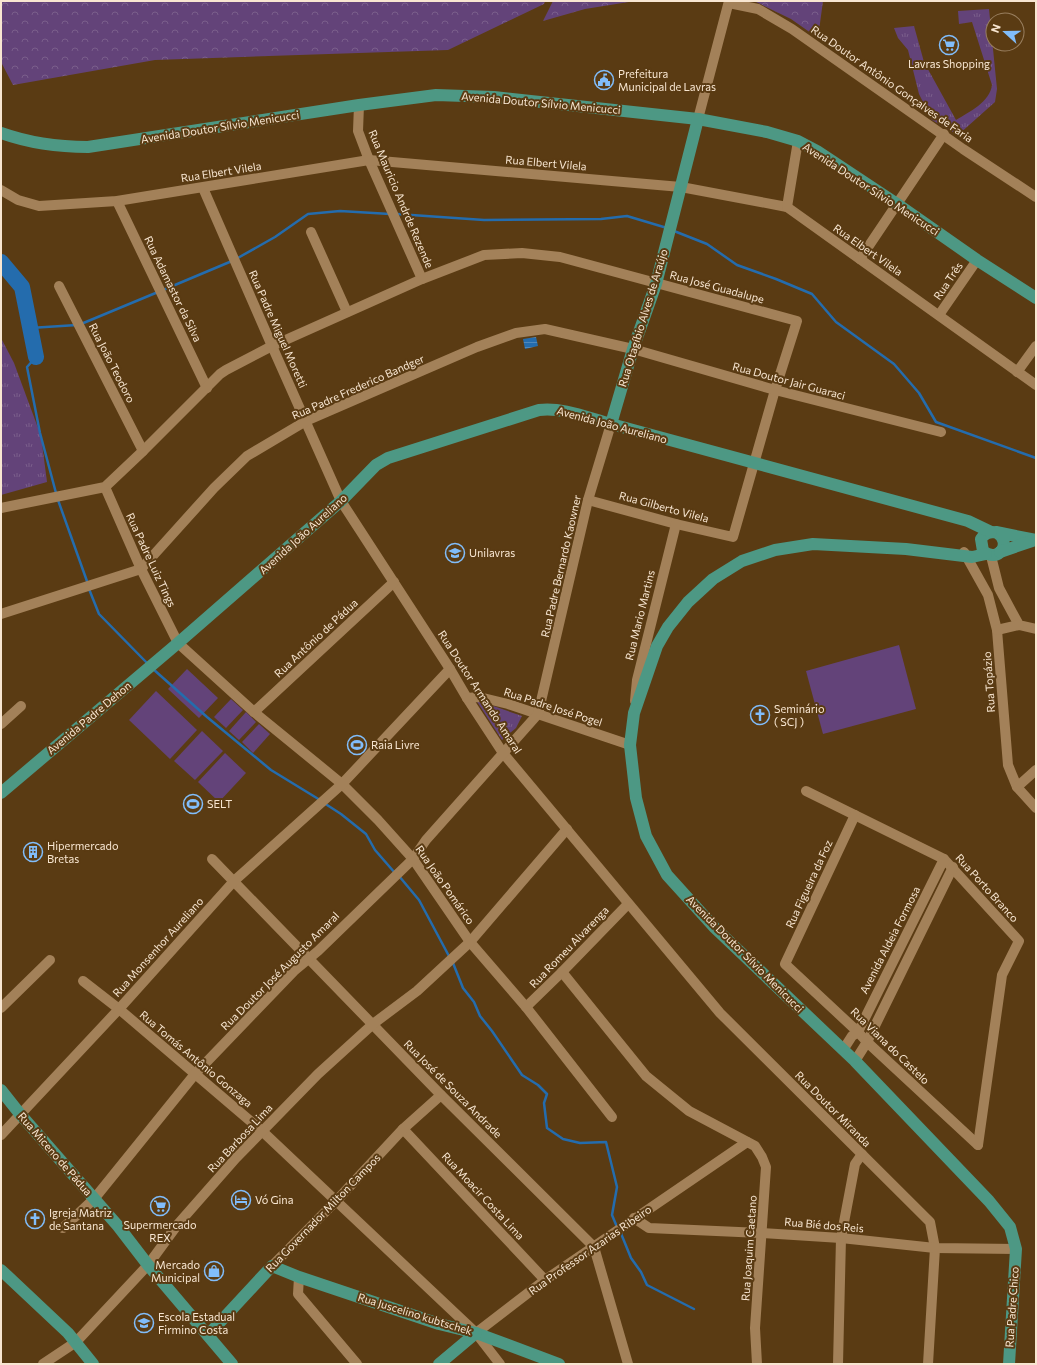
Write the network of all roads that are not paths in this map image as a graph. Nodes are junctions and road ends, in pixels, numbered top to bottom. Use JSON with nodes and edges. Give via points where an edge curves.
{"nodes":[{"id":1,"x":729,"y":2,"type":"edge"},
{"id":2,"x":359,"y":105,"type":"junction"},
{"id":3,"x":698,"y":119,"type":"junction"},
{"id":4,"x":1,"y":134,"type":"edge"},
{"id":5,"x":944,"y":134,"type":"junction"},
{"id":6,"x":798,"y":141,"type":"junction"},
{"id":7,"x":369,"y":160,"type":"junction"},
{"id":8,"x":681,"y":187,"type":"junction"},
{"id":9,"x":204,"y":188,"type":"junction"},
{"id":10,"x":1,"y":190,"type":"edge"},
{"id":11,"x":1036,"y":197,"type":"edge"},
{"id":12,"x":117,"y":201,"type":"junction"},
{"id":13,"x":897,"y":204,"type":"junction"},
{"id":14,"x":787,"y":207,"type":"junction"},
{"id":15,"x":311,"y":232,"type":"dead end"},
{"id":16,"x":860,"y":259,"type":"junction"},
{"id":17,"x":977,"y":260,"type":"junction"},
{"id":18,"x":422,"y":279,"type":"junction"},
{"id":19,"x":656,"y":284,"type":"junction"},
{"id":20,"x":59,"y":286,"type":"dead end"},
{"id":21,"x":1036,"y":298,"type":"edge"},
{"id":22,"x":347,"y":312,"type":"junction"},
{"id":23,"x":939,"y":315,"type":"junction"},
{"id":24,"x":272,"y":346,"type":"junction"},
{"id":25,"x":1036,"y":346,"type":"edge"},
{"id":26,"x":633,"y":349,"type":"junction"},
{"id":27,"x":1017,"y":372,"type":"junction"},
{"id":28,"x":1036,"y":385,"type":"edge"},
{"id":29,"x":207,"y":388,"type":"junction"},
{"id":30,"x":775,"y":390,"type":"junction"},
{"id":31,"x":306,"y":421,"type":"junction"},
{"id":32,"x":611,"y":424,"type":"junction"},
{"id":33,"x":941,"y":432,"type":"dead end"},
{"id":34,"x":143,"y":451,"type":"junction"},
{"id":35,"x":754,"y":463,"type":"junction"},
{"id":36,"x":105,"y":487,"type":"junction"},
{"id":37,"x":588,"y":500,"type":"junction"},
{"id":38,"x":341,"y":501,"type":"junction"},
{"id":39,"x":1,"y":508,"type":"edge"},
{"id":40,"x":676,"y":524,"type":"junction"},
{"id":41,"x":1035,"y":540,"type":"edge"},
{"id":42,"x":989,"y":544,"type":"junction"},
{"id":43,"x":963,"y":554,"type":"junction"},
{"id":44,"x":141,"y":569,"type":"junction"},
{"id":45,"x":394,"y":582,"type":"junction"},
{"id":46,"x":999,"y":588,"type":"junction"},
{"id":47,"x":988,"y":595,"type":"junction"},
{"id":48,"x":1,"y":614,"type":"edge"},
{"id":49,"x":1019,"y":624,"type":"junction"},
{"id":50,"x":1036,"y":629,"type":"edge"},
{"id":51,"x":997,"y":630,"type":"junction"},
{"id":52,"x":178,"y":644,"type":"junction"},
{"id":53,"x":450,"y":669,"type":"junction"},
{"id":54,"x":467,"y":698,"type":"junction"},
{"id":55,"x":21,"y":706,"type":"dead end"},
{"id":56,"x":254,"y":712,"type":"junction"},
{"id":57,"x":634,"y":713,"type":"junction"},
{"id":58,"x":538,"y":714,"type":"junction"},
{"id":59,"x":1,"y":724,"type":"edge"},
{"id":60,"x":630,"y":745,"type":"junction"},
{"id":61,"x":503,"y":753,"type":"junction"},
{"id":62,"x":1036,"y":770,"type":"edge"},
{"id":63,"x":342,"y":784,"type":"junction"},
{"id":64,"x":1017,"y":787,"type":"junction"},
{"id":65,"x":806,"y":791,"type":"dead end"},
{"id":66,"x":1,"y":793,"type":"edge"},
{"id":67,"x":1036,"y":808,"type":"edge"},
{"id":68,"x":855,"y":815,"type":"junction"},
{"id":69,"x":567,"y":829,"type":"junction"},
{"id":70,"x":212,"y":858,"type":"dead end"},
{"id":71,"x":413,"y":859,"type":"junction"},
{"id":72,"x":944,"y":859,"type":"junction"},
{"id":73,"x":953,"y":867,"type":"junction"},
{"id":74,"x":234,"y":881,"type":"junction"},
{"id":75,"x":926,"y":896,"type":"junction"},
{"id":76,"x":936,"y":901,"type":"junction"},
{"id":77,"x":628,"y":904,"type":"junction"},
{"id":78,"x":910,"y":929,"type":"junction"},
{"id":79,"x":920,"y":934,"type":"junction"},
{"id":80,"x":470,"y":942,"type":"junction"},
{"id":81,"x":309,"y":959,"type":"junction"},
{"id":82,"x":50,"y":960,"type":"dead end"},
{"id":83,"x":785,"y":964,"type":"joint"},
{"id":84,"x":888,"y":971,"type":"junction"},
{"id":85,"x":562,"y":972,"type":"junction"},
{"id":86,"x":899,"y":976,"type":"junction"},
{"id":87,"x":83,"y":981,"type":"dead end"},
{"id":88,"x":871,"y":1006,"type":"junction"},
{"id":89,"x":526,"y":1007,"type":"junction"},
{"id":90,"x":1,"y":1008,"type":"edge"},
{"id":91,"x":119,"y":1009,"type":"junction"},
{"id":92,"x":882,"y":1012,"type":"junction"},
{"id":93,"x":373,"y":1024,"type":"junction"},
{"id":94,"x":858,"y":1032,"type":"junction"},
{"id":95,"x":867,"y":1042,"type":"junction"},
{"id":96,"x":843,"y":1050,"type":"junction"},
{"id":97,"x":854,"y":1061,"type":"junction"},
{"id":98,"x":195,"y":1074,"type":"junction"},
{"id":99,"x":1,"y":1090,"type":"edge"},
{"id":100,"x":441,"y":1094,"type":"junction"},
{"id":101,"x":20,"y":1114,"type":"junction"},
{"id":102,"x":612,"y":1117,"type":"dead end"},
{"id":103,"x":403,"y":1129,"type":"junction"},
{"id":104,"x":262,"y":1131,"type":"junction"},
{"id":105,"x":1,"y":1135,"type":"edge"},
{"id":106,"x":747,"y":1142,"type":"junction"},
{"id":107,"x":978,"y":1145,"type":"joint"},
{"id":108,"x":862,"y":1154,"type":"junction"},
{"id":109,"x":94,"y":1199,"type":"junction"},
{"id":110,"x":337,"y":1200,"type":"junction"},
{"id":111,"x":634,"y":1218,"type":"junction"},
{"id":112,"x":63,"y":1228,"type":"dead end"},
{"id":113,"x":761,"y":1232,"type":"junction"},
{"id":114,"x":842,"y":1238,"type":"junction"},
{"id":115,"x":594,"y":1247,"type":"junction"},
{"id":116,"x":935,"y":1248,"type":"junction"},
{"id":117,"x":1016,"y":1249,"type":"junction"},
{"id":118,"x":148,"y":1265,"type":"junction"},
{"id":119,"x":272,"y":1266,"type":"junction"},
{"id":120,"x":1,"y":1270,"type":"edge"},
{"id":121,"x":299,"y":1277,"type":"junction"},
{"id":122,"x":545,"y":1280,"type":"junction"},
{"id":123,"x":448,"y":1308,"type":"junction"},
{"id":124,"x":439,"y":1324,"type":"junction"},
{"id":125,"x":476,"y":1333,"type":"junction"},
{"id":126,"x":208,"y":1335,"type":"junction"},
{"id":127,"x":76,"y":1342,"type":"junction"},
{"id":128,"x":506,"y":1344,"type":"junction"},
{"id":129,"x":498,"y":1361,"type":"edge"},
{"id":130,"x":43,"y":1364,"type":"edge"},
{"id":131,"x":93,"y":1364,"type":"edge"},
{"id":132,"x":232,"y":1364,"type":"edge"},
{"id":133,"x":357,"y":1364,"type":"edge"},
{"id":134,"x":439,"y":1364,"type":"edge"},
{"id":135,"x":559,"y":1364,"type":"edge"},
{"id":136,"x":628,"y":1364,"type":"edge"},
{"id":137,"x":757,"y":1364,"type":"edge"},
{"id":138,"x":838,"y":1364,"type":"edge"},
{"id":139,"x":928,"y":1364,"type":"edge"},
{"id":140,"x":1009,"y":1364,"type":"edge"}],
"edges":[{"from":1,"to":3,"type":"street"},
{"from":1,"to":5,"type":"street","name":"Rua Doutor Antônio Gonçalves de Faria","via":[[758,9],[792,29]]},
{"from":2,"to":3,"type":"main road","name":"Avenida Doutor Sílvio Menicucci","via":[[436,95],[494,97]]},
{"from":2,"to":4,"type":"main road","name":"Avenida Doutor Sílvio Menicucci","via":[[88,147],[64,147]]},
{"from":2,"to":7,"type":"street","name":"Rua Mauricio Andrde Rezende","via":[[358,130]]},
{"from":3,"to":6,"type":"main road","name":"Avenida Doutor Sílvio Menicucci","via":[[767,132]]},
{"from":3,"to":8,"type":"main road","name":"Rua Otagíbio Alves de Araújo"},
{"from":5,"to":11,"type":"street","name":"Rua Doutor Antônio Gonçalves de Faria"},
{"from":5,"to":13,"type":"street"},
{"from":6,"to":13,"type":"main road","name":"Avenida Doutor Sílvio Menicucci"},
{"from":6,"to":14,"type":"street"},
{"from":7,"to":8,"type":"street","name":"Rua Elbert Vilela"},
{"from":7,"to":9,"type":"street","name":"Rua Elbert Vilela"},
{"from":7,"to":18,"type":"street","name":"Rua Mauricio Andrde Rezende"},
{"from":8,"to":14,"type":"street","name":"Rua Elbert Vilela"},
{"from":8,"to":19,"type":"main road","name":"Rua Otagíbio Alves de Araújo"},
{"from":9,"to":12,"type":"street","name":"Rua Elbert Vilela"},
{"from":9,"to":24,"type":"street","name":"Rua Padre Miguel Moretti"},
{"from":10,"to":12,"type":"street","name":"Rua Elbert Vilela","via":[[18,200],[39,206]]},
{"from":12,"to":29,"type":"street","name":"Rua Adamastor da Silva"},
{"from":13,"to":16,"type":"street"},
{"from":13,"to":17,"type":"main road","name":"Avenida Doutor Sílvio Menicucci"},
{"from":14,"to":16,"type":"street","name":"Rua Elbert Vilela"},
{"from":15,"to":22,"type":"street"},
{"from":16,"to":23,"type":"street","name":"Rua Elbert Vilela"},
{"from":17,"to":21,"type":"main road","name":"Avenida Doutor Sílvio Menicucci"},
{"from":17,"to":23,"type":"street","name":"Rua Três"},
{"from":18,"to":19,"type":"street","name":"Rua José Guadalupe","via":[[484,255],[522,253],[560,258]]},
{"from":18,"to":22,"type":"street","name":"Rua José Guadalupe"},
{"from":19,"to":26,"type":"main road","name":"Rua Otagíbio Alves de Araújo"},
{"from":19,"to":30,"type":"street","name":"Rua José Guadalupe","via":[[797,321]]},
{"from":20,"to":34,"type":"street","name":"Rua João Teodoro"},
{"from":22,"to":24,"type":"street","name":"Rua José Guadalupe"},
{"from":23,"to":27,"type":"street","name":"Rua Elbert Vilela"},
{"from":24,"to":29,"type":"street","name":"Rua José Guadalupe","via":[[226,370]]},
{"from":24,"to":31,"type":"street","name":"Rua Padre Miguel Moretti"},
{"from":25,"to":27,"type":"street"},
{"from":26,"to":30,"type":"street","name":"Rua Doutor Jair Guaraci"},
{"from":26,"to":31,"type":"street","name":"Rua Padre Frederico Bandger","via":[[545,329],[516,333],[470,350]]},
{"from":26,"to":32,"type":"main road","name":"Rua Otagíbio Alves de Araújo"},
{"from":27,"to":28,"type":"street","name":"Rua Elbert Vilela"},
{"from":29,"to":34,"type":"street","name":"Rua José Guadalupe"},
{"from":30,"to":33,"type":"street","name":"Rua Doutor Jair Guaraci"},
{"from":30,"to":35,"type":"street"},
{"from":31,"to":38,"type":"street","name":"Rua Padre Miguel Moretti"},
{"from":31,"to":44,"type":"street","name":"Rua Padre Frederico Bandger","via":[[247,456],[214,488]]},
{"from":32,"to":35,"type":"main road","name":"Avenida João Aureliano"},
{"from":32,"to":37,"type":"street","name":"Rua Padre Bernardo Kaowner"},
{"from":32,"to":38,"type":"main road","name":"Avenida João Aureliano","via":[[558,410],[539,410],[388,458],[376,465]]},
{"from":34,"to":36,"type":"street","name":"Rua José Guadalupe"},
{"from":35,"to":40,"type":"street","name":"Rua Gilberto Vilela","via":[[733,537]]},
{"from":35,"to":42,"type":"main road","name":"Avenida João Aureliano","via":[[968,521]]},
{"from":36,"to":39,"type":"street"},
{"from":36,"to":44,"type":"street","name":"Rua Padre Luiz Tings"},
{"from":37,"to":40,"type":"street","name":"Rua Gilberto Vilela"},
{"from":37,"to":58,"type":"street","name":"Rua Padre Bernardo Kaowner"},
{"from":38,"to":45,"type":"street","name":"Rua Doutor Armando Amaral"},
{"from":38,"to":52,"type":"main road","name":"Avenida João Aureliano"},
{"from":40,"to":57,"type":"street","name":"Rua Mario Martins","via":[[637,680]]},
{"from":41,"to":42,"type":"main road"},
{"from":41,"to":42,"type":"main road","name":"Avenida Doutor Sílvio Menicucci"},
{"from":42,"to":43,"type":"main road","name":"Avenida Doutor Sílvio Menicucci","via":[[977,557]]},
{"from":42,"to":46,"type":"street"},
{"from":43,"to":47,"type":"street","name":"Rua Topázio"},
{"from":43,"to":57,"type":"main road","name":"Avenida Doutor Sílvio Menicucci","via":[[813,544],[775,550],[742,561],[712,579],[688,602],[668,627],[657,646]]},
{"from":44,"to":48,"type":"street"},
{"from":44,"to":52,"type":"street","name":"Rua Padre Luiz Tings"},
{"from":45,"to":53,"type":"street","name":"Rua Doutor Armando Amaral"},
{"from":45,"to":56,"type":"street","name":"Rua Antônio de Pádua"},
{"from":46,"to":47,"type":"street"},
{"from":46,"to":49,"type":"street"},
{"from":47,"to":51,"type":"street","name":"Rua Topázio"},
{"from":49,"to":50,"type":"street"},
{"from":49,"to":51,"type":"street"},
{"from":51,"to":64,"type":"street","name":"Rua Topázio","via":[[1008,765]]},
{"from":52,"to":56,"type":"street","name":"Rua João Pomárico"},
{"from":52,"to":66,"type":"main road","name":"Avenida Padre Dehon"},
{"from":53,"to":54,"type":"street","name":"Rua Doutor Armando Amaral"},
{"from":53,"to":63,"type":"street","name":"Rua Monsenhor Aureliano"},
{"from":54,"to":58,"type":"street","name":"Rua Padre José Pogel","via":[[479,697]]},
{"from":54,"to":61,"type":"street","name":"Rua Doutor Armando Amaral"},
{"from":55,"to":59,"type":"street"},
{"from":56,"to":63,"type":"street","name":"Rua João Pomárico"},
{"from":57,"to":60,"type":"main road","name":"Avenida Doutor Sílvio Menicucci"},
{"from":58,"to":60,"type":"street","name":"Rua Padre José Pogel"},
{"from":58,"to":61,"type":"street","name":"Rua Doutor José Augusto Amaral"},
{"from":60,"to":96,"type":"main road","name":"Avenida Doutor Sílvio Menicucci","via":[[636,798],[646,836],[667,875],[715,928]]},
{"from":61,"to":69,"type":"street","name":"Rua Doutor Armando Amaral"},
{"from":61,"to":71,"type":"street","name":"Rua Doutor José Augusto Amaral","via":[[426,840]]},
{"from":62,"to":64,"type":"street"},
{"from":63,"to":71,"type":"street","name":"Rua João Pomárico"},
{"from":63,"to":74,"type":"street","name":"Rua Monsenhor Aureliano"},
{"from":64,"to":67,"type":"street","name":"Rua Topázio"},
{"from":65,"to":68,"type":"street","name":"Rua Porto Branco"},
{"from":68,"to":72,"type":"street","name":"Rua Porto Branco"},
{"from":68,"to":83,"type":"street","name":"Rua Figueira da Foz"},
{"from":69,"to":77,"type":"street","name":"Rua Doutor Armando Amaral"},
{"from":69,"to":80,"type":"street","name":"Rua Barbosa Lima"},
{"from":70,"to":74,"type":"street","name":"Rua José de Souza Andrade"},
{"from":71,"to":80,"type":"street","name":"Rua João Pomárico"},
{"from":71,"to":81,"type":"street","name":"Rua Doutor José Augusto Amaral"},
{"from":72,"to":73,"type":"street","name":"Rua Porto Branco"},
{"from":72,"to":75,"type":"street","name":"Avenida Aldeia Formosa"},
{"from":73,"to":76,"type":"street"},
{"from":73,"to":107,"type":"street","name":"Rua Porto Branco","via":[[1019,941],[1002,975]]},
{"from":74,"to":81,"type":"street","name":"Rua José de Souza Andrade"},
{"from":74,"to":91,"type":"street","name":"Rua Monsenhor Aureliano"},
{"from":75,"to":76,"type":"street"},
{"from":75,"to":78,"type":"street","name":"Avenida Aldeia Formosa"},
{"from":76,"to":79,"type":"street"},
{"from":77,"to":85,"type":"street","name":"Rua Romeu Alvarenga"},
{"from":77,"to":108,"type":"street","name":"Rua Doutor Miranda","via":[[720,1013]]},
{"from":78,"to":79,"type":"street"},
{"from":78,"to":84,"type":"street","name":"Avenida Aldeia Formosa"},
{"from":79,"to":86,"type":"street"},
{"from":80,"to":89,"type":"street","name":"Rua João Pomárico"},
{"from":80,"to":93,"type":"street","name":"Rua Barbosa Lima","via":[[417,991]]},
{"from":81,"to":93,"type":"street","name":"Rua José de Souza Andrade"},
{"from":81,"to":98,"type":"street","name":"Rua Doutor José Augusto Amaral","via":[[288,977]]},
{"from":82,"to":90,"type":"street"},
{"from":83,"to":94,"type":"street","name":"Rua Viana do Castelo"},
{"from":84,"to":86,"type":"street"},
{"from":84,"to":88,"type":"street","name":"Avenida Aldeia Formosa"},
{"from":85,"to":89,"type":"street","name":"Rua Romeu Alvarenga"},
{"from":85,"to":106,"type":"street","name":"Rua Joaquim Caetano","via":[[646,1076],[688,1111]]},
{"from":86,"to":92,"type":"street"},
{"from":87,"to":91,"type":"street","name":"Rua Tomás Antônio Gonzaga"},
{"from":88,"to":92,"type":"street"},
{"from":88,"to":94,"type":"street","name":"Avenida Aldeia Formosa"},
{"from":89,"to":102,"type":"street","name":"Rua João Pomárico"},
{"from":91,"to":98,"type":"street","name":"Rua Tomás Antônio Gonzaga"},
{"from":91,"to":101,"type":"street","name":"Rua Monsenhor Aureliano"},
{"from":92,"to":95,"type":"street"},
{"from":93,"to":100,"type":"street","name":"Rua José de Souza Andrade"},
{"from":93,"to":104,"type":"street","name":"Rua Barbosa Lima","via":[[318,1074]]},
{"from":94,"to":95,"type":"street","name":"Rua Viana do Castelo"},
{"from":94,"to":96,"type":"street","name":"Avenida Aldeia Formosa","via":[[852,1036]]},
{"from":95,"to":97,"type":"street"},
{"from":95,"to":107,"type":"street","name":"Rua Viana do Castelo"},
{"from":96,"to":97,"type":"main road","name":"Avenida Doutor Sílvio Menicucci"},
{"from":97,"to":117,"type":"main road","name":"Avenida Doutor Sílvio Menicucci","via":[[989,1201],[1010,1227]]},
{"from":98,"to":104,"type":"street","name":"Rua Tomás Antônio Gonzaga"},
{"from":98,"to":109,"type":"street","name":"Rua Doutor José Augusto Amaral"},
{"from":99,"to":101,"type":"main road","name":"Rua Miceno de Pádua"},
{"from":100,"to":103,"type":"street","name":"Rua Governador Milton Campos"},
{"from":100,"to":115,"type":"street","name":"Rua José de Souza Andrade"},
{"from":101,"to":105,"type":"street","name":"Rua Monsenhor Aureliano"},
{"from":101,"to":109,"type":"main road","name":"Rua Miceno de Pádua"},
{"from":103,"to":110,"type":"street","name":"Rua Governador Milton Campos"},
{"from":103,"to":122,"type":"street","name":"Rua Moacir Costa Lima"},
{"from":104,"to":110,"type":"street","name":"Rua Tomás Antônio Gonzaga"},
{"from":104,"to":118,"type":"street","name":"Rua Barbosa Lima","via":[[178,1224]]},
{"from":106,"to":111,"type":"street","name":"Rua Professor Azarias Ribeiro"},
{"from":106,"to":113,"type":"street","name":"Rua Joaquim Caetano","via":[[755,1146],[766,1167]]},
{"from":108,"to":114,"type":"street","via":[[855,1164]]},
{"from":108,"to":116,"type":"street","name":"Rua Doutor Miranda","via":[[930,1222]]},
{"from":109,"to":112,"type":"street","name":"Rua Doutor José Augusto Amaral"},
{"from":109,"to":118,"type":"main road","name":"Rua Miceno de Pádua"},
{"from":110,"to":119,"type":"street","name":"Rua Governador Milton Campos"},
{"from":110,"to":123,"type":"street","name":"Rua Tomás Antônio Gonzaga"},
{"from":111,"to":113,"type":"street","name":"Rua Bié dos Reis","via":[[649,1228]]},
{"from":111,"to":115,"type":"street","name":"Rua Professor Azarias Ribeiro"},
{"from":113,"to":114,"type":"street","name":"Rua Bié dos Reis"},
{"from":113,"to":137,"type":"street","name":"Rua Joaquim Caetano","via":[[755,1328]]},
{"from":114,"to":116,"type":"street","name":"Rua Bié dos Reis"},
{"from":114,"to":138,"type":"street"},
{"from":115,"to":122,"type":"street","name":"Rua Professor Azarias Ribeiro"},
{"from":115,"to":136,"type":"street","name":"Rua José de Souza Andrade"},
{"from":116,"to":117,"type":"street","name":"Rua Bié dos Reis"},
{"from":116,"to":139,"type":"street","name":"Rua Doutor Miranda"},
{"from":117,"to":140,"type":"main road","name":"Rua Padre Chico"},
{"from":118,"to":126,"type":"main road","name":"Rua Miceno de Pádua"},
{"from":118,"to":127,"type":"street","name":"Rua Barbosa Lima"},
{"from":119,"to":121,"type":"main road","name":"Rua Juscelino kubtschek"},
{"from":119,"to":126,"type":"main road","name":"Rua Governador Milton Campos"},
{"from":120,"to":127,"type":"main road"},
{"from":121,"to":124,"type":"main road","name":"Rua Juscelino kubtschek"},
{"from":121,"to":133,"type":"street","via":[[298,1294]]},
{"from":122,"to":125,"type":"street","name":"Rua Professor Azarias Ribeiro"},
{"from":123,"to":124,"type":"street","via":[[450,1315],[447,1321]]},
{"from":123,"to":125,"type":"street","name":"Rua Tomás Antônio Gonzaga"},
{"from":124,"to":125,"type":"main road","name":"Rua Juscelino kubtschek"},
{"from":125,"to":128,"type":"main road","name":"Rua Juscelino kubtschek"},
{"from":125,"to":129,"type":"street","name":"Rua Tomás Antônio Gonzaga"},
{"from":125,"to":134,"type":"main road","name":"Rua Professor Azarias Ribeiro"},
{"from":126,"to":132,"type":"main road","name":"Rua Miceno de Pádua"},
{"from":127,"to":130,"type":"street","name":"Rua Barbosa Lima"},
{"from":127,"to":131,"type":"main road"},
{"from":128,"to":129,"type":"street","name":"Rua Tomás Antônio Gonzaga","via":[[496,1350]]},
{"from":128,"to":135,"type":"main road","name":"Rua Juscelino kubtschek"}]}
